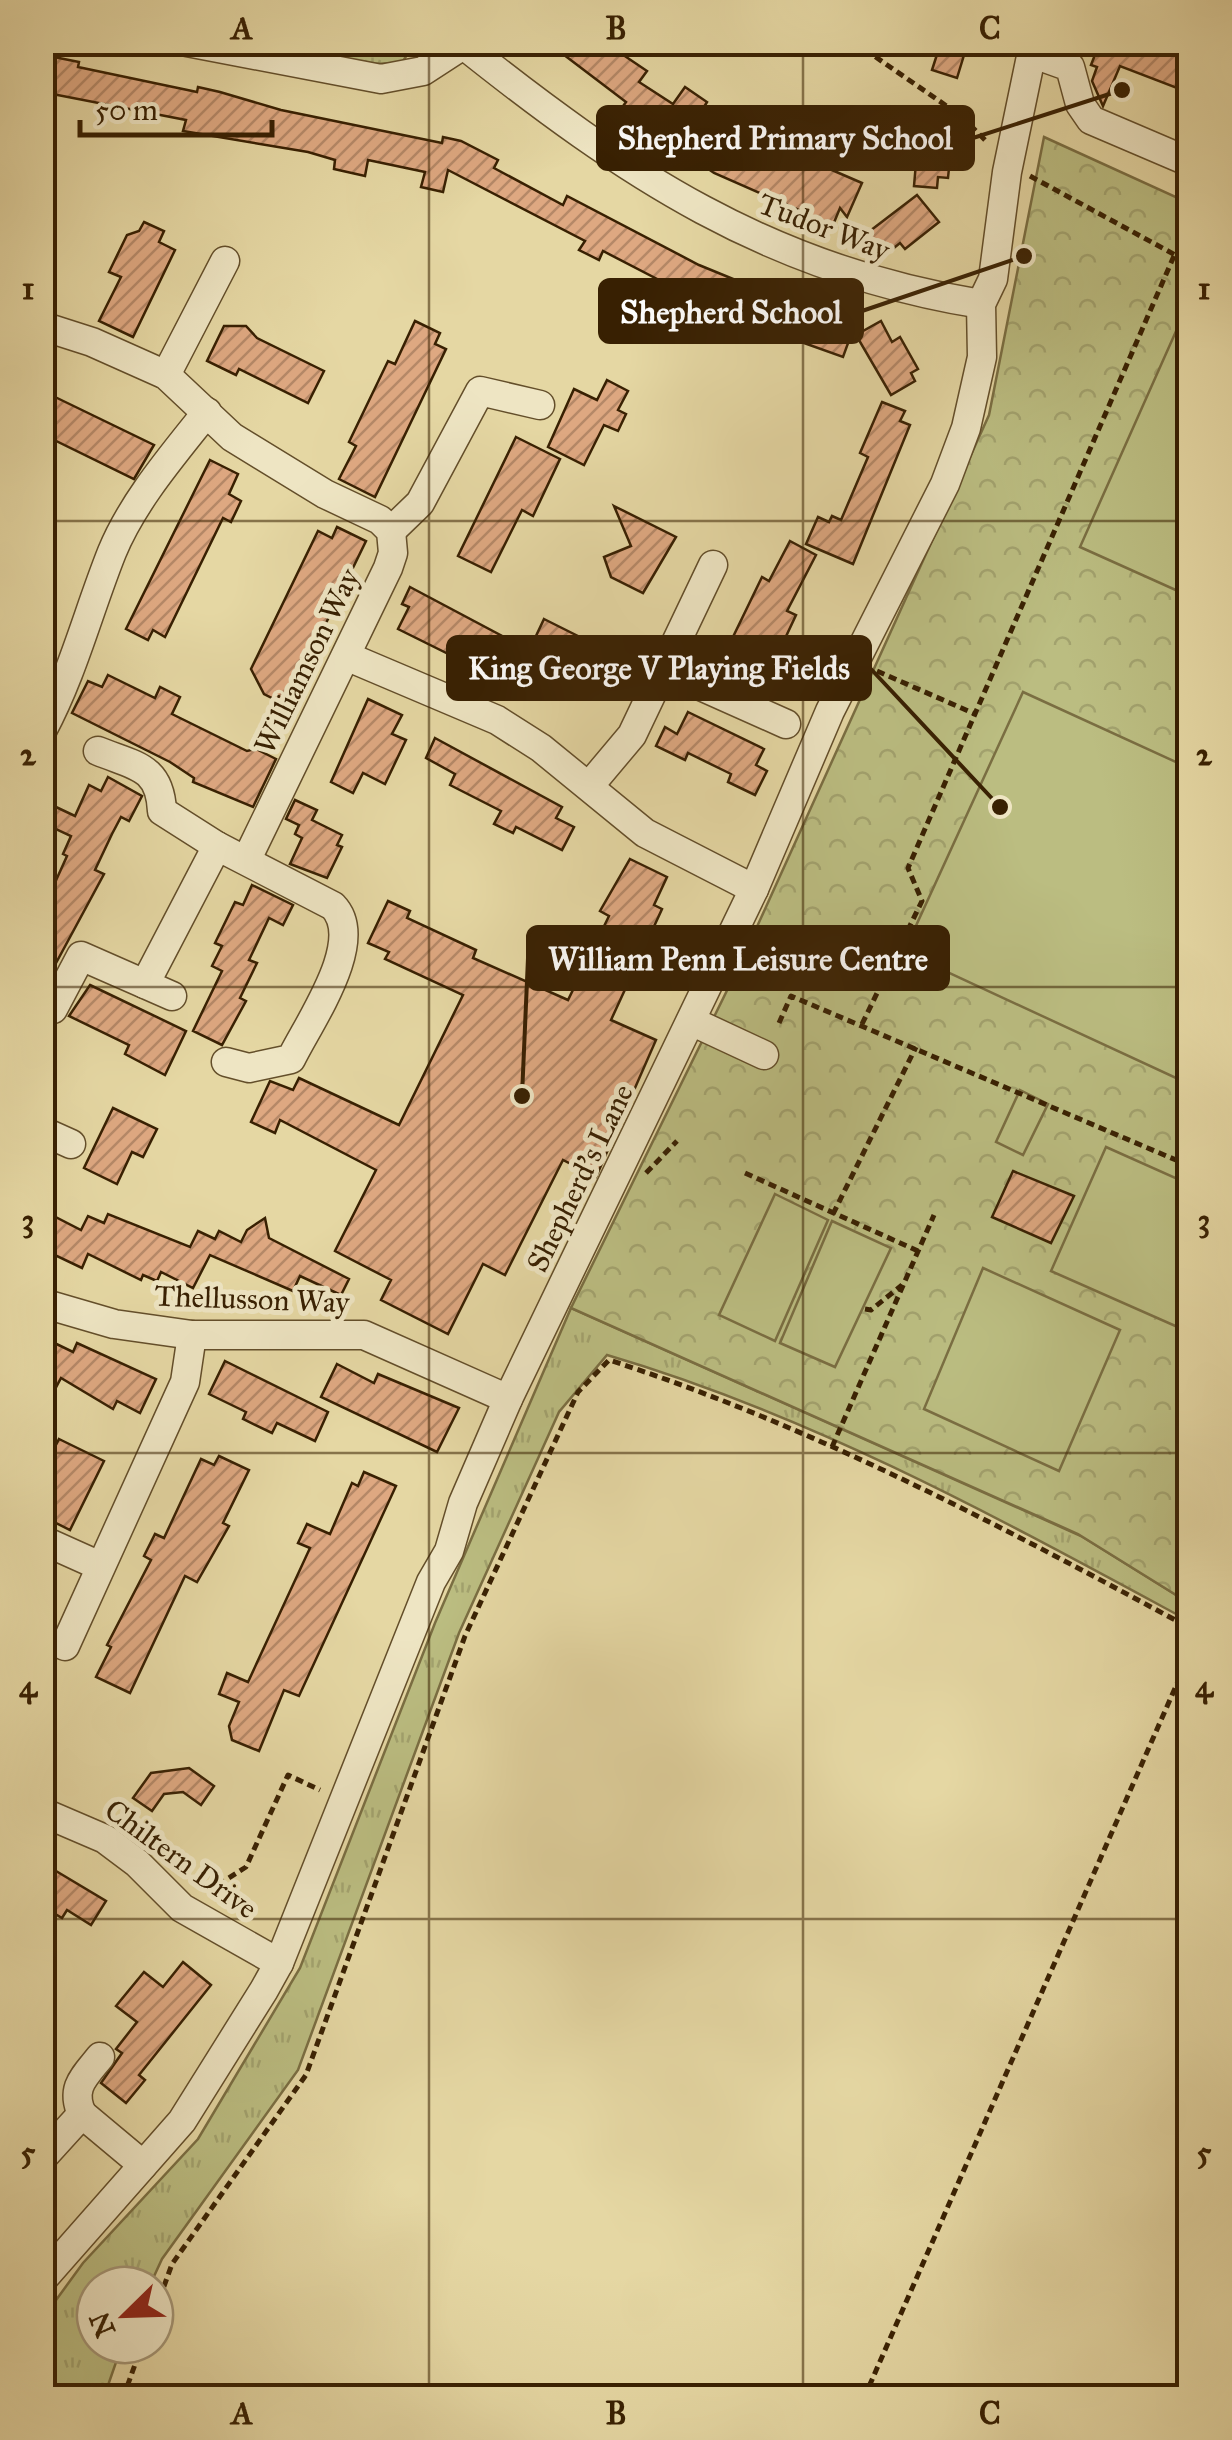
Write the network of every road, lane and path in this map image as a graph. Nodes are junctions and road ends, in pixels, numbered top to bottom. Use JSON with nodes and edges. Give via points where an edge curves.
{"nodes":[{"id":1,"x":187,"y":42,"type":"edge"},
{"id":2,"x":854,"y":42,"type":"edge"},
{"id":3,"x":462,"y":44,"type":"edge"},
{"id":4,"x":1032,"y":48,"type":"edge"},
{"id":5,"x":994,"y":149,"type":"dead end"},
{"id":6,"x":1186,"y":161,"type":"dead end"},
{"id":7,"x":1022,"y":174,"type":"dead end"},
{"id":8,"x":1174,"y":256,"type":"junction"},
{"id":9,"x":225,"y":261,"type":"dead end"},
{"id":10,"x":1190,"y":263,"type":"edge"},
{"id":11,"x":982,"y":304,"type":"junction"},
{"id":12,"x":42,"y":326,"type":"edge"},
{"id":13,"x":166,"y":375,"type":"junction"},
{"id":14,"x":540,"y":405,"type":"dead end"},
{"id":15,"x":207,"y":412,"type":"junction"},
{"id":16,"x":391,"y":531,"type":"junction"},
{"id":17,"x":713,"y":565,"type":"dead end"},
{"id":18,"x":346,"y":656,"type":"junction"},
{"id":19,"x":855,"y":660,"type":"junction"},
{"id":20,"x":665,"y":670,"type":"junction"},
{"id":21,"x":975,"y":714,"type":"junction"},
{"id":22,"x":786,"y":724,"type":"dead end"},
{"id":23,"x":42,"y":731,"type":"edge"},
{"id":24,"x":98,"y":751,"type":"dead end"},
{"id":25,"x":590,"y":786,"type":"junction"},
{"id":26,"x":218,"y":846,"type":"junction"},
{"id":27,"x":247,"y":860,"type":"junction"},
{"id":28,"x":754,"y":889,"type":"junction"},
{"id":29,"x":145,"y":984,"type":"junction"},
{"id":30,"x":172,"y":996,"type":"dead end"},
{"id":31,"x":54,"y":1009,"type":"dead end"},
{"id":32,"x":691,"y":1021,"type":"junction"},
{"id":33,"x":779,"y":1023,"type":"dead end"},
{"id":34,"x":862,"y":1024,"type":"junction"},
{"id":35,"x":916,"y":1047,"type":"junction"},
{"id":36,"x":764,"y":1055,"type":"dead end"},
{"id":37,"x":226,"y":1062,"type":"dead end"},
{"id":38,"x":42,"y":1131,"type":"edge"},
{"id":39,"x":677,"y":1141,"type":"dead end"},
{"id":40,"x":71,"y":1144,"type":"dead end"},
{"id":41,"x":1190,"y":1166,"type":"edge"},
{"id":42,"x":638,"y":1170,"type":"dead end"},
{"id":43,"x":745,"y":1174,"type":"dead end"},
{"id":44,"x":833,"y":1214,"type":"junction"},
{"id":45,"x":934,"y":1214,"type":"dead end"},
{"id":46,"x":918,"y":1251,"type":"junction"},
{"id":47,"x":904,"y":1283,"type":"junction"},
{"id":48,"x":42,"y":1303,"type":"edge"},
{"id":49,"x":865,"y":1309,"type":"dead end"},
{"id":50,"x":192,"y":1336,"type":"junction"},
{"id":51,"x":508,"y":1399,"type":"junction"},
{"id":52,"x":832,"y":1447,"type":"junction"},
{"id":53,"x":42,"y":1540,"type":"edge"},
{"id":54,"x":100,"y":1566,"type":"junction"},
{"id":55,"x":1190,"y":1628,"type":"edge"},
{"id":56,"x":65,"y":1646,"type":"dead end"},
{"id":57,"x":1190,"y":1654,"type":"edge"},
{"id":58,"x":341,"y":1800,"type":"junction"},
{"id":59,"x":42,"y":1812,"type":"edge"},
{"id":60,"x":182,"y":1908,"type":"junction"},
{"id":61,"x":279,"y":1964,"type":"junction"},
{"id":62,"x":100,"y":2057,"type":"dead end"},
{"id":63,"x":82,"y":2114,"type":"junction"},
{"id":64,"x":42,"y":2158,"type":"edge"},
{"id":65,"x":143,"y":2165,"type":"junction"},
{"id":66,"x":172,"y":2265,"type":"edge"},
{"id":67,"x":42,"y":2280,"type":"edge"},
{"id":68,"x":135,"y":2365,"type":"edge"},
{"id":69,"x":123,"y":2398,"type":"edge"},
{"id":70,"x":864,"y":2398,"type":"edge"}],
"edges":[{"from":1,"to":3,"type":"street","via":[[381,79],[423,71]]},
{"from":2,"to":5,"type":"path","via":[[961,116]]},
{"from":3,"to":11,"type":"street","name":"Tudor Way","via":[[560,121],[701,212],[835,272]]},
{"from":4,"to":6,"type":"street","via":[[1070,67],[1091,120]]},
{"from":4,"to":11,"type":"street","name":"Shepherd's Lane","via":[[993,279]]},
{"from":7,"to":8,"type":"path"},
{"from":8,"to":10,"type":"path"},
{"from":8,"to":21,"type":"path"},
{"from":9,"to":13,"type":"street"},
{"from":11,"to":19,"type":"street","name":"Shepherd's Lane","via":[[982,357],[966,428],[945,484]]},
{"from":12,"to":13,"type":"street"},
{"from":13,"to":15,"type":"street"},
{"from":14,"to":16,"type":"street","via":[[480,391],[420,503]]},
{"from":15,"to":16,"type":"street","via":[[232,437]]},
{"from":15,"to":23,"type":"street","via":[[162,469],[113,550],[82,645]]},
{"from":16,"to":18,"type":"street","name":"Williamson Way","via":[[388,568]]},
{"from":17,"to":20,"type":"street"},
{"from":18,"to":25,"type":"street","via":[[498,720]]},
{"from":18,"to":27,"type":"street","name":"Williamson Way"},
{"from":19,"to":21,"type":"path"},
{"from":19,"to":28,"type":"street","name":"Shepherd's Lane"},
{"from":20,"to":22,"type":"street"},
{"from":20,"to":25,"type":"street","via":[[632,736]]},
{"from":21,"to":34,"type":"path","via":[[908,868],[922,901]]},
{"from":24,"to":26,"type":"street","via":[[154,777],[162,812]]},
{"from":25,"to":28,"type":"street","via":[[646,833]]},
{"from":26,"to":27,"type":"street"},
{"from":26,"to":29,"type":"street"},
{"from":27,"to":37,"type":"street","via":[[332,906],[346,935],[290,1058],[250,1068]]},
{"from":28,"to":32,"type":"street","name":"Shepherd's Lane"},
{"from":29,"to":30,"type":"street"},
{"from":29,"to":31,"type":"street","via":[[81,956]]},
{"from":32,"to":36,"type":"street"},
{"from":32,"to":51,"type":"street","name":"Shepherd's Lane"},
{"from":33,"to":34,"type":"path","via":[[790,996]]},
{"from":34,"to":35,"type":"path"},
{"from":35,"to":41,"type":"path"},
{"from":35,"to":44,"type":"path"},
{"from":38,"to":40,"type":"street"},
{"from":39,"to":42,"type":"path","via":[[648,1174]]},
{"from":43,"to":44,"type":"path"},
{"from":44,"to":46,"type":"path"},
{"from":45,"to":46,"type":"path"},
{"from":46,"to":47,"type":"path"},
{"from":47,"to":49,"type":"path"},
{"from":47,"to":52,"type":"path"},
{"from":48,"to":50,"type":"street","name":"Thellusson Way","via":[[114,1324]]},
{"from":50,"to":51,"type":"street","name":"Thellusson Way","via":[[364,1335]]},
{"from":50,"to":54,"type":"street","via":[[185,1382]]},
{"from":51,"to":58,"type":"street","name":"Shepherd's Lane"},
{"from":52,"to":55,"type":"path","via":[[952,1500]]},
{"from":52,"to":66,"type":"path","via":[[704,1391],[608,1360],[578,1392],[465,1636],[306,2075]]},
{"from":53,"to":54,"type":"street"},
{"from":54,"to":56,"type":"street"},
{"from":57,"to":70,"type":"path"},
{"from":58,"to":60,"type":"path","via":[[288,1775],[246,1867]]},
{"from":58,"to":61,"type":"street","name":"Shepherd's Lane"},
{"from":59,"to":60,"type":"street","name":"Chiltern Drive","via":[[104,1839]]},
{"from":60,"to":61,"type":"street","name":"Chiltern Drive"},
{"from":61,"to":65,"type":"street","name":"Shepherd's Lane","via":[[222,2063]]},
{"from":62,"to":63,"type":"street","via":[[77,2085]]},
{"from":63,"to":64,"type":"street"},
{"from":63,"to":65,"type":"street"},
{"from":65,"to":67,"type":"street","name":"Shepherd's Lane"},
{"from":68,"to":69,"type":"path"}]}
